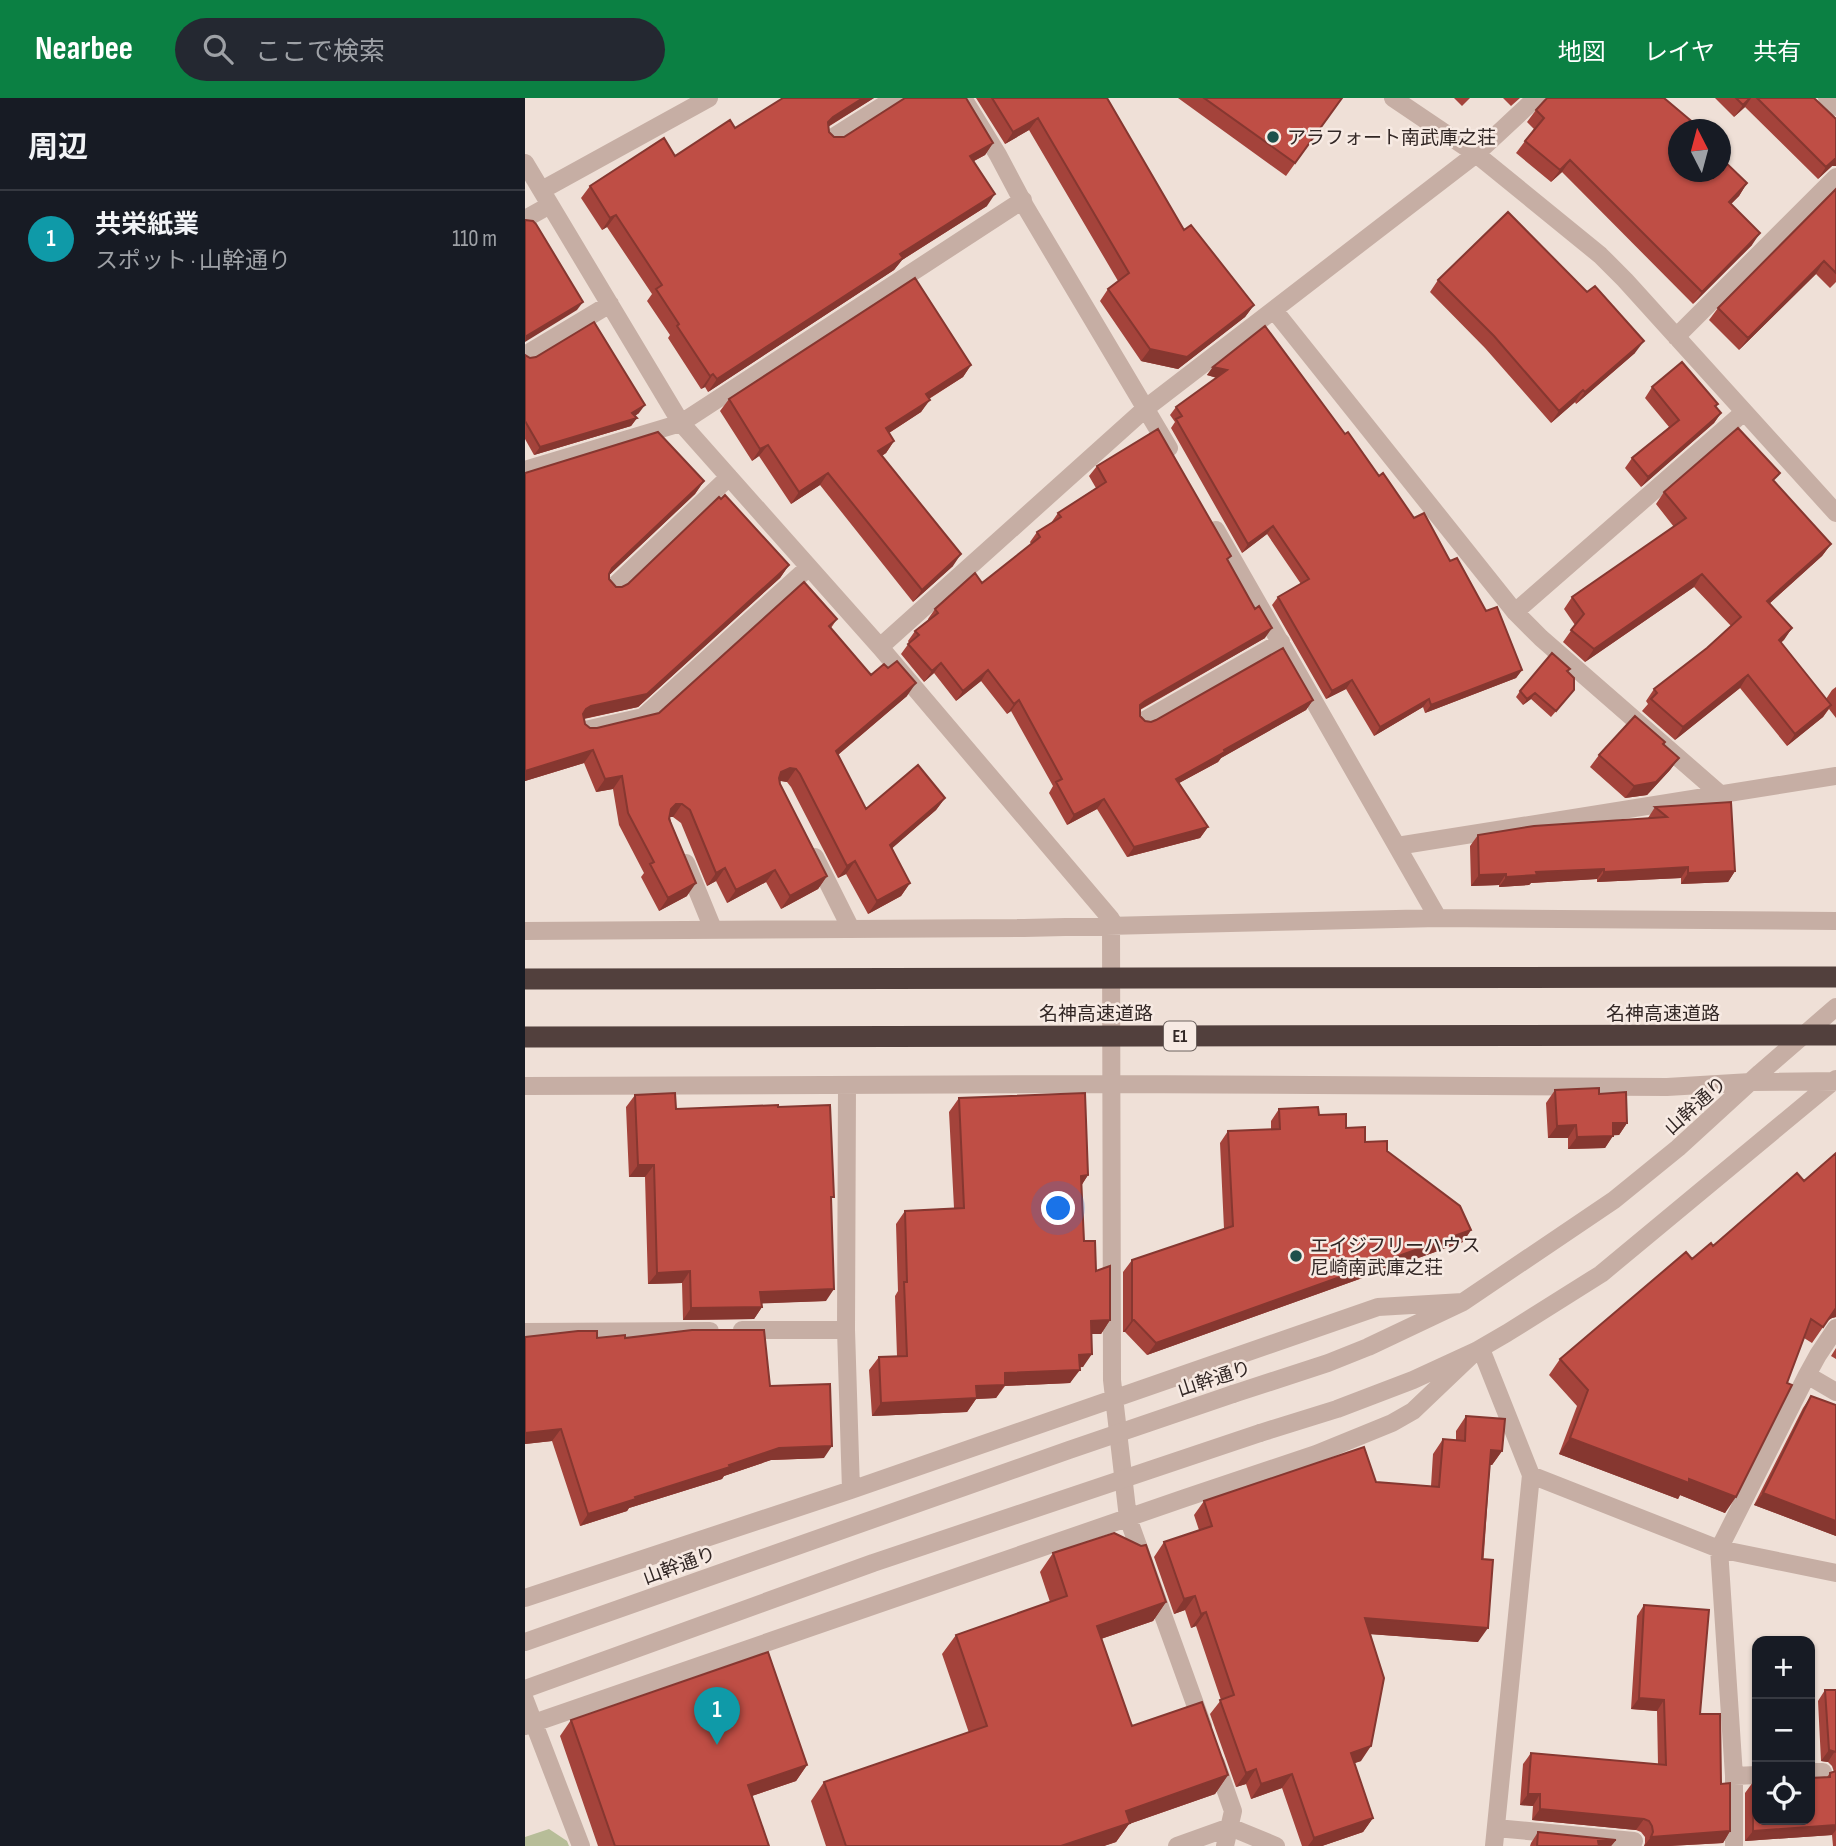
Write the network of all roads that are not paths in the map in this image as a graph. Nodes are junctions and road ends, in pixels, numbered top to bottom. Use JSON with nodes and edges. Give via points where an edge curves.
{"nodes":[{"id":1,"x":709,"y":98,"type":"edge"},
{"id":2,"x":895,"y":98,"type":"edge"},
{"id":3,"x":963,"y":98,"type":"edge"},
{"id":4,"x":1393,"y":98,"type":"edge"},
{"id":5,"x":1537,"y":98,"type":"edge"},
{"id":6,"x":1827,"y":98,"type":"edge"},
{"id":7,"x":1836,"y":107,"type":"edge"},
{"id":8,"x":830,"y":139,"type":"edge"},
{"id":9,"x":1476,"y":154,"type":"junction"},
{"id":10,"x":525,"y":163,"type":"edge"},
{"id":11,"x":1836,"y":177,"type":"edge"},
{"id":12,"x":546,"y":198,"type":"junction"},
{"id":13,"x":1023,"y":200,"type":"junction"},
{"id":14,"x":525,"y":219,"type":"edge"},
{"id":15,"x":610,"y":304,"type":"junction"},
{"id":16,"x":1274,"y":310,"type":"junction"},
{"id":17,"x":1676,"y":337,"type":"junction"},
{"id":18,"x":525,"y":355,"type":"edge"},
{"id":19,"x":1146,"y":408,"type":"junction"},
{"id":20,"x":1744,"y":412,"type":"junction"},
{"id":21,"x":681,"y":423,"type":"junction"},
{"id":22,"x":1179,"y":467,"type":"edge"},
{"id":23,"x":525,"y":470,"type":"edge"},
{"id":24,"x":729,"y":477,"type":"junction"},
{"id":25,"x":1206,"y":513,"type":"edge"},
{"id":26,"x":1836,"y":513,"type":"edge"},
{"id":27,"x":809,"y":567,"type":"junction"},
{"id":28,"x":611,"y":589,"type":"edge"},
{"id":29,"x":1515,"y":612,"type":"junction"},
{"id":30,"x":1280,"y":642,"type":"junction"},
{"id":31,"x":880,"y":648,"type":"junction"},
{"id":32,"x":1143,"y":721,"type":"edge"},
{"id":33,"x":585,"y":730,"type":"edge"},
{"id":34,"x":1836,"y":776,"type":"edge"},
{"id":35,"x":1720,"y":794,"type":"junction"},
{"id":36,"x":807,"y":841,"type":"edge"},
{"id":37,"x":1397,"y":846,"type":"junction"},
{"id":38,"x":682,"y":853,"type":"edge"},
{"id":39,"x":1438,"y":918,"type":"junction"},
{"id":40,"x":1836,"y":921,"type":"edge"},
{"id":41,"x":1111,"y":926,"type":"junction"},
{"id":42,"x":713,"y":929,"type":"junction"},
{"id":43,"x":852,"y":929,"type":"junction"},
{"id":44,"x":525,"y":931,"type":"edge"},
{"id":45,"x":1836,"y":977,"type":"edge"},
{"id":46,"x":525,"y":979,"type":"edge"},
{"id":47,"x":1836,"y":1007,"type":"edge"},
{"id":48,"x":1836,"y":1035,"type":"edge"},
{"id":49,"x":525,"y":1037,"type":"edge"},
{"id":50,"x":1835,"y":1080,"type":"edge"},
{"id":51,"x":1751,"y":1083,"type":"junction"},
{"id":52,"x":1111,"y":1084,"type":"junction"},
{"id":53,"x":847,"y":1085,"type":"junction"},
{"id":54,"x":525,"y":1086,"type":"edge"},
{"id":55,"x":1463,"y":1302,"type":"junction"},
{"id":56,"x":1836,"y":1328,"type":"edge"},
{"id":57,"x":846,"y":1330,"type":"junction"},
{"id":58,"x":525,"y":1332,"type":"edge"},
{"id":59,"x":1479,"y":1350,"type":"junction"},
{"id":60,"x":1807,"y":1375,"type":"junction"},
{"id":61,"x":1836,"y":1392,"type":"edge"},
{"id":62,"x":1114,"y":1398,"type":"junction"},
{"id":63,"x":1531,"y":1475,"type":"junction"},
{"id":64,"x":851,"y":1490,"type":"junction"},
{"id":65,"x":1128,"y":1518,"type":"junction"},
{"id":66,"x":1719,"y":1549,"type":"junction"},
{"id":67,"x":1836,"y":1573,"type":"edge"},
{"id":68,"x":525,"y":1598,"type":"edge"},
{"id":69,"x":525,"y":1642,"type":"edge"},
{"id":70,"x":525,"y":1689,"type":"edge"},
{"id":71,"x":525,"y":1700,"type":"edge"},
{"id":72,"x":529,"y":1725,"type":"edge"},
{"id":73,"x":1752,"y":1775,"type":"edge"},
{"id":74,"x":1734,"y":1776,"type":"junction"},
{"id":75,"x":1230,"y":1827,"type":"junction"},
{"id":76,"x":1495,"y":1837,"type":"edge"},
{"id":77,"x":1634,"y":1840,"type":"dead end"},
{"id":78,"x":581,"y":1846,"type":"edge"},
{"id":79,"x":1177,"y":1846,"type":"edge"},
{"id":80,"x":1225,"y":1846,"type":"edge"},
{"id":81,"x":1276,"y":1846,"type":"edge"},
{"id":82,"x":1734,"y":1846,"type":"edge"}],
"edges":[{"from":1,"to":12,"type":"street"},
{"from":2,"to":8,"type":"street"},
{"from":3,"to":13,"type":"street"},
{"from":4,"to":9,"type":"street"},
{"from":5,"to":9,"type":"street"},
{"from":6,"to":7,"type":"street"},
{"from":9,"to":16,"type":"street"},
{"from":9,"to":17,"type":"street","via":[[1599,255]]},
{"from":10,"to":12,"type":"street"},
{"from":11,"to":17,"type":"street"},
{"from":12,"to":14,"type":"street"},
{"from":12,"to":15,"type":"street"},
{"from":13,"to":19,"type":"street"},
{"from":13,"to":21,"type":"street"},
{"from":15,"to":18,"type":"street"},
{"from":15,"to":21,"type":"street"},
{"from":16,"to":19,"type":"street"},
{"from":16,"to":29,"type":"street"},
{"from":17,"to":20,"type":"street"},
{"from":19,"to":22,"type":"street"},
{"from":19,"to":31,"type":"street"},
{"from":20,"to":26,"type":"street"},
{"from":20,"to":29,"type":"street"},
{"from":21,"to":23,"type":"street"},
{"from":21,"to":24,"type":"street"},
{"from":24,"to":27,"type":"street"},
{"from":24,"to":28,"type":"street"},
{"from":25,"to":30,"type":"street"},
{"from":27,"to":31,"type":"street"},
{"from":27,"to":33,"type":"street","via":[[643,717]]},
{"from":29,"to":35,"type":"street"},
{"from":30,"to":32,"type":"street"},
{"from":30,"to":37,"type":"street"},
{"from":31,"to":41,"type":"street","via":[[1111,919]]},
{"from":34,"to":35,"type":"street"},
{"from":35,"to":37,"type":"street"},
{"from":36,"to":43,"type":"street"},
{"from":37,"to":39,"type":"street"},
{"from":38,"to":42,"type":"street"},
{"from":39,"to":40,"type":"street"},
{"from":39,"to":41,"type":"street"},
{"from":41,"to":43,"type":"street"},
{"from":41,"to":52,"type":"street"},
{"from":42,"to":43,"type":"street"},
{"from":42,"to":44,"type":"street"},
{"from":45,"to":46,"type":"highway","name":"名神高速道路","bridge":true},
{"from":47,"to":51,"type":"street","name":"山幹通り"},
{"from":48,"to":49,"type":"highway","name":"名神高速道路","number":"E1","bridge":true},
{"from":50,"to":51,"type":"street"},
{"from":50,"to":59,"type":"street","via":[[1601,1274]]},
{"from":51,"to":52,"type":"street","via":[[1667,1087]]},
{"from":51,"to":55,"type":"street","name":"山幹通り","via":[[1614,1200]]},
{"from":52,"to":53,"type":"street"},
{"from":52,"to":62,"type":"street"},
{"from":53,"to":54,"type":"street"},
{"from":53,"to":57,"type":"street"},
{"from":55,"to":62,"type":"street","via":[[1378,1307]]},
{"from":55,"to":69,"type":"street","name":"山幹通り","bridge":true,"via":[[1328,1363]]},
{"from":56,"to":60,"type":"street"},
{"from":57,"to":58,"type":"street"},
{"from":57,"to":64,"type":"street"},
{"from":59,"to":63,"type":"street"},
{"from":59,"to":65,"type":"street","via":[[1413,1411],[1392,1423]]},
{"from":59,"to":70,"type":"street","bridge":true,"via":[[1336,1409],[873,1563]]},
{"from":60,"to":61,"type":"street"},
{"from":60,"to":66,"type":"street"},
{"from":62,"to":64,"type":"street"},
{"from":62,"to":65,"type":"street"},
{"from":63,"to":66,"type":"street"},
{"from":63,"to":76,"type":"street"},
{"from":64,"to":68,"type":"street"},
{"from":65,"to":72,"type":"street"},
{"from":65,"to":75,"type":"street","via":[[1233,1811]]},
{"from":66,"to":67,"type":"street"},
{"from":66,"to":74,"type":"street"},
{"from":71,"to":72,"type":"street"},
{"from":72,"to":78,"type":"street"},
{"from":73,"to":74,"type":"street"},
{"from":74,"to":82,"type":"street"},
{"from":75,"to":79,"type":"street"},
{"from":75,"to":80,"type":"street"},
{"from":75,"to":81,"type":"street"},
{"from":76,"to":77,"type":"street"}]}
